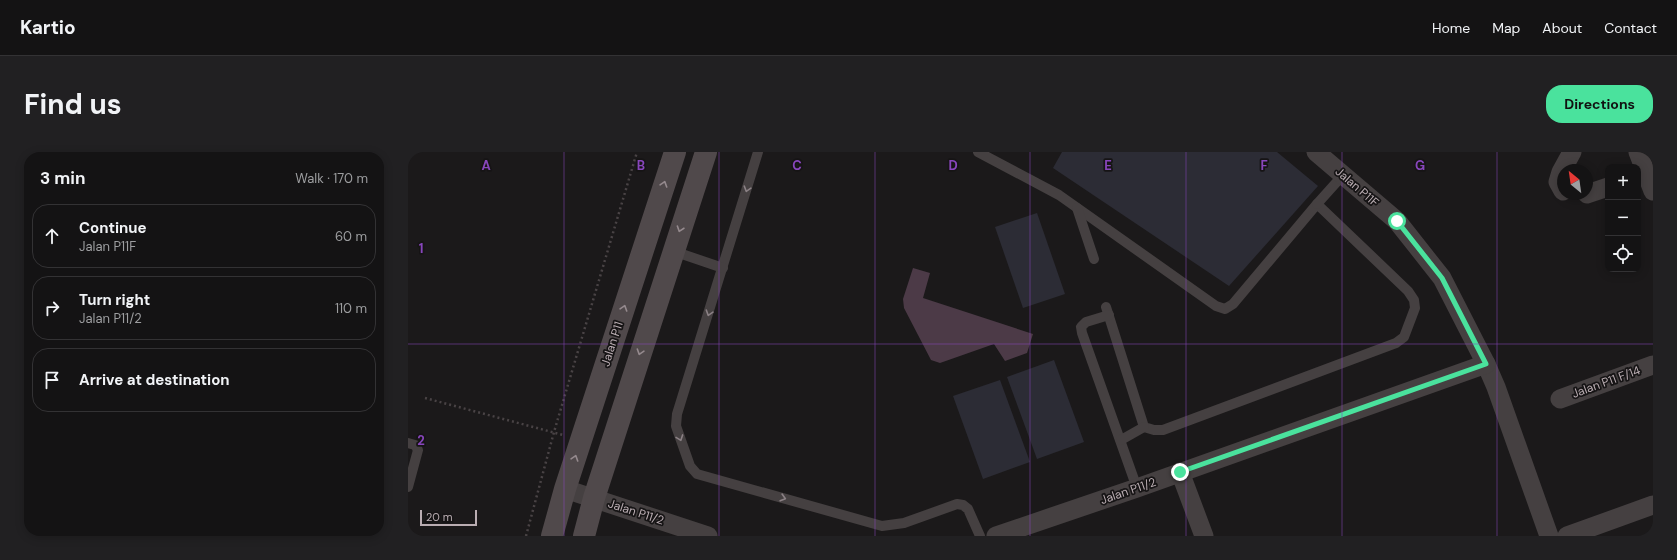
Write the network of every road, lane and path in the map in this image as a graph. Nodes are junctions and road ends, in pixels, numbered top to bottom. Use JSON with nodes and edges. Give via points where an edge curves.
{"nodes":[{"id":1,"x":637,"y":152,"type":"edge"},
{"id":2,"x":675,"y":152,"type":"edge"},
{"id":3,"x":706,"y":152,"type":"edge"},
{"id":4,"x":758,"y":152,"type":"edge"},
{"id":5,"x":978,"y":152,"type":"edge"},
{"id":6,"x":1316,"y":152,"type":"edge"},
{"id":7,"x":1572,"y":152,"type":"edge"},
{"id":8,"x":1638,"y":152,"type":"edge"},
{"id":9,"x":1565,"y":164,"type":"edge"},
{"id":10,"x":1343,"y":175,"type":"junction"},
{"id":11,"x":1646,"y":181,"type":"edge"},
{"id":12,"x":1605,"y":188,"type":"edge"},
{"id":13,"x":1593,"y":192,"type":"edge"},
{"id":14,"x":1317,"y":204,"type":"junction"},
{"id":15,"x":1077,"y":208,"type":"junction"},
{"id":16,"x":673,"y":251,"type":"junction"},
{"id":17,"x":1094,"y":259,"type":"dead end"},
{"id":18,"x":723,"y":268,"type":"junction"},
{"id":19,"x":1486,"y":364,"type":"junction"},
{"id":20,"x":1653,"y":364,"type":"edge"},
{"id":21,"x":425,"y":398,"type":"dead end"},
{"id":22,"x":1560,"y":399,"type":"dead end"},
{"id":23,"x":1144,"y":427,"type":"junction"},
{"id":24,"x":554,"y":432,"type":"junction"},
{"id":25,"x":581,"y":440,"type":"junction"},
{"id":26,"x":1121,"y":440,"type":"junction"},
{"id":27,"x":408,"y":443,"type":"edge"},
{"id":28,"x":1180,"y":472,"type":"junction"},
{"id":29,"x":408,"y":486,"type":"edge"},
{"id":30,"x":1137,"y":488,"type":"junction"},
{"id":31,"x":565,"y":489,"type":"junction"},
{"id":32,"x":594,"y":498,"type":"junction"},
{"id":33,"x":1653,"y":505,"type":"edge"},
{"id":34,"x":526,"y":536,"type":"edge"},
{"id":35,"x":552,"y":536,"type":"edge"},
{"id":36,"x":584,"y":536,"type":"edge"},
{"id":37,"x":708,"y":536,"type":"edge"},
{"id":38,"x":980,"y":536,"type":"edge"},
{"id":39,"x":996,"y":536,"type":"edge"},
{"id":40,"x":1204,"y":536,"type":"edge"},
{"id":41,"x":1549,"y":536,"type":"edge"},
{"id":42,"x":1568,"y":536,"type":"edge"}],
"edges":[{"from":1,"to":24,"type":"path"},
{"from":25,"to":2,"type":"main road","name":"Jalan P11","one_way":true},
{"from":3,"to":16,"type":"main road","one_way":true},
{"from":4,"to":18,"type":"lane","one_way":true},
{"from":5,"to":15,"type":"lane","via":[[1044,186]]},
{"from":6,"to":10,"type":"street","name":"Jalan P11F"},
{"from":7,"to":9,"type":"street"},
{"from":8,"to":11,"type":"street"},
{"from":10,"to":14,"type":"lane"},
{"from":10,"to":19,"type":"street","name":"Jalan P11F","via":[[1397,221],[1442,278]]},
{"from":12,"to":13,"type":"street"},
{"from":14,"to":15,"type":"lane","via":[[1233,304],[1225,309],[1216,306]]},
{"from":14,"to":23,"type":"lane","via":[[1408,291],[1414,300],[1415,308],[1404,337],[1387,347],[1163,430]]},
{"from":15,"to":17,"type":"lane"},
{"from":16,"to":18,"type":"lane"},
{"from":16,"to":32,"type":"main road","one_way":true},
{"from":18,"to":38,"type":"lane","one_way":true,"via":[[677,414],[676,426],[690,466],[697,474],[882,526],[904,523],[957,504],[963,505],[968,509]]},
{"from":19,"to":28,"type":"street","name":"Jalan P11/2"},
{"from":19,"to":41,"type":"street","name":"Jalan P11F"},
{"from":20,"to":22,"type":"street","name":"Jalan P11 F/14"},
{"from":21,"to":24,"type":"path"},
{"from":23,"to":26,"type":"lane"},
{"from":23,"to":26,"type":"lane","via":[[1107,311],[1081,327]]},
{"from":24,"to":25,"type":"path"},
{"from":24,"to":34,"type":"path"},
{"from":31,"to":25,"type":"main road","name":"Jalan P11","one_way":true},
{"from":26,"to":30,"type":"lane"},
{"from":27,"to":29,"type":"lane","via":[[415,445],[418,450]]},
{"from":28,"to":30,"type":"street","name":"Jalan P11/2"},
{"from":28,"to":40,"type":"street"},
{"from":30,"to":39,"type":"street","name":"Jalan P11/2"},
{"from":31,"to":32,"type":"street","name":"Jalan P11/2"},
{"from":31,"to":35,"type":"main road","name":"Jalan P11"},
{"from":32,"to":36,"type":"main road"},
{"from":32,"to":37,"type":"street","name":"Jalan P11/2"},
{"from":33,"to":42,"type":"street"}]}
